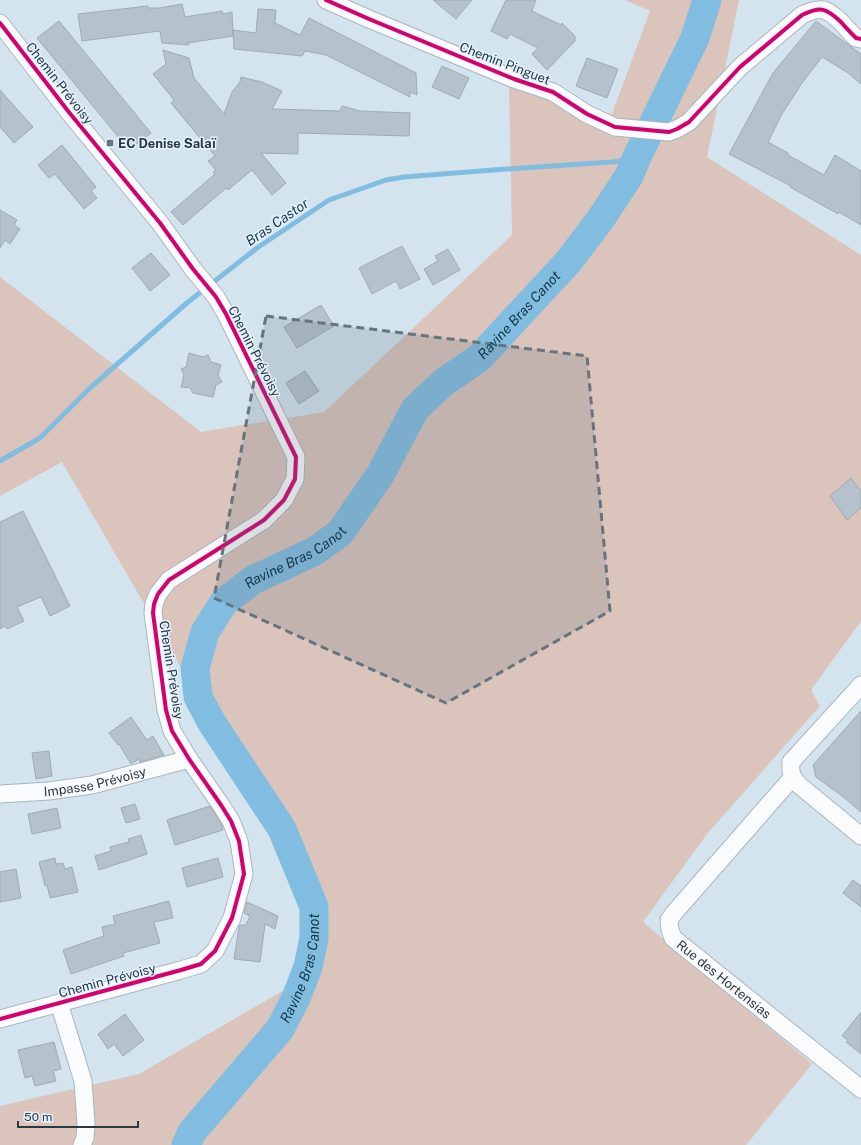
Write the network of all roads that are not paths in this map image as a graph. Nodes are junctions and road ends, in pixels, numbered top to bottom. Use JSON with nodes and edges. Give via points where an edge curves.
{"nodes":[{"id":1,"x":326,"y":0,"type":"edge"},
{"id":2,"x":815,"y":5,"type":"edge"},
{"id":3,"x":0,"y":23,"type":"edge"},
{"id":4,"x":861,"y":39,"type":"edge"},
{"id":5,"x":861,"y":685,"type":"edge"},
{"id":6,"x":189,"y":759,"type":"junction"},
{"id":7,"x":792,"y":778,"type":"junction"},
{"id":8,"x":0,"y":794,"type":"edge"},
{"id":9,"x":861,"y":836,"type":"edge"},
{"id":10,"x":59,"y":1003,"type":"junction"},
{"id":11,"x":0,"y":1019,"type":"edge"},
{"id":12,"x":861,"y":1089,"type":"edge"},
{"id":13,"x":82,"y":1145,"type":"edge"}],
"edges":[{"from":1,"to":2,"type":"street","name":"Chemin Pinguet","via":[[514,79],[553,92],[587,114],[615,127],[669,132],[689,122],[740,66]]},
{"from":2,"to":4,"type":"street","name":"Chemin Pinguet","via":[[830,12],[856,38]]},
{"from":3,"to":6,"type":"street","name":"Chemin Prévoisy","via":[[216,297],[296,457],[295,478],[284,500],[264,520],[169,580],[154,604],[155,634],[166,710],[172,731]]},
{"from":5,"to":7,"type":"street","via":[[791,762]]},
{"from":6,"to":8,"type":"street","name":"Impasse Prévoisy","via":[[92,785]]},
{"from":6,"to":10,"type":"street","name":"Chemin Prévoisy","via":[[231,821],[242,856],[244,874],[232,918],[215,951],[201,964]]},
{"from":7,"to":9,"type":"street"},
{"from":7,"to":12,"type":"street","name":"Rue des Hortensias","via":[[674,913],[669,920],[670,930],[673,938]]},
{"from":10,"to":11,"type":"street","name":"Chemin Prévoisy"},
{"from":10,"to":13,"type":"street","via":[[83,1081],[86,1124]]}]}
